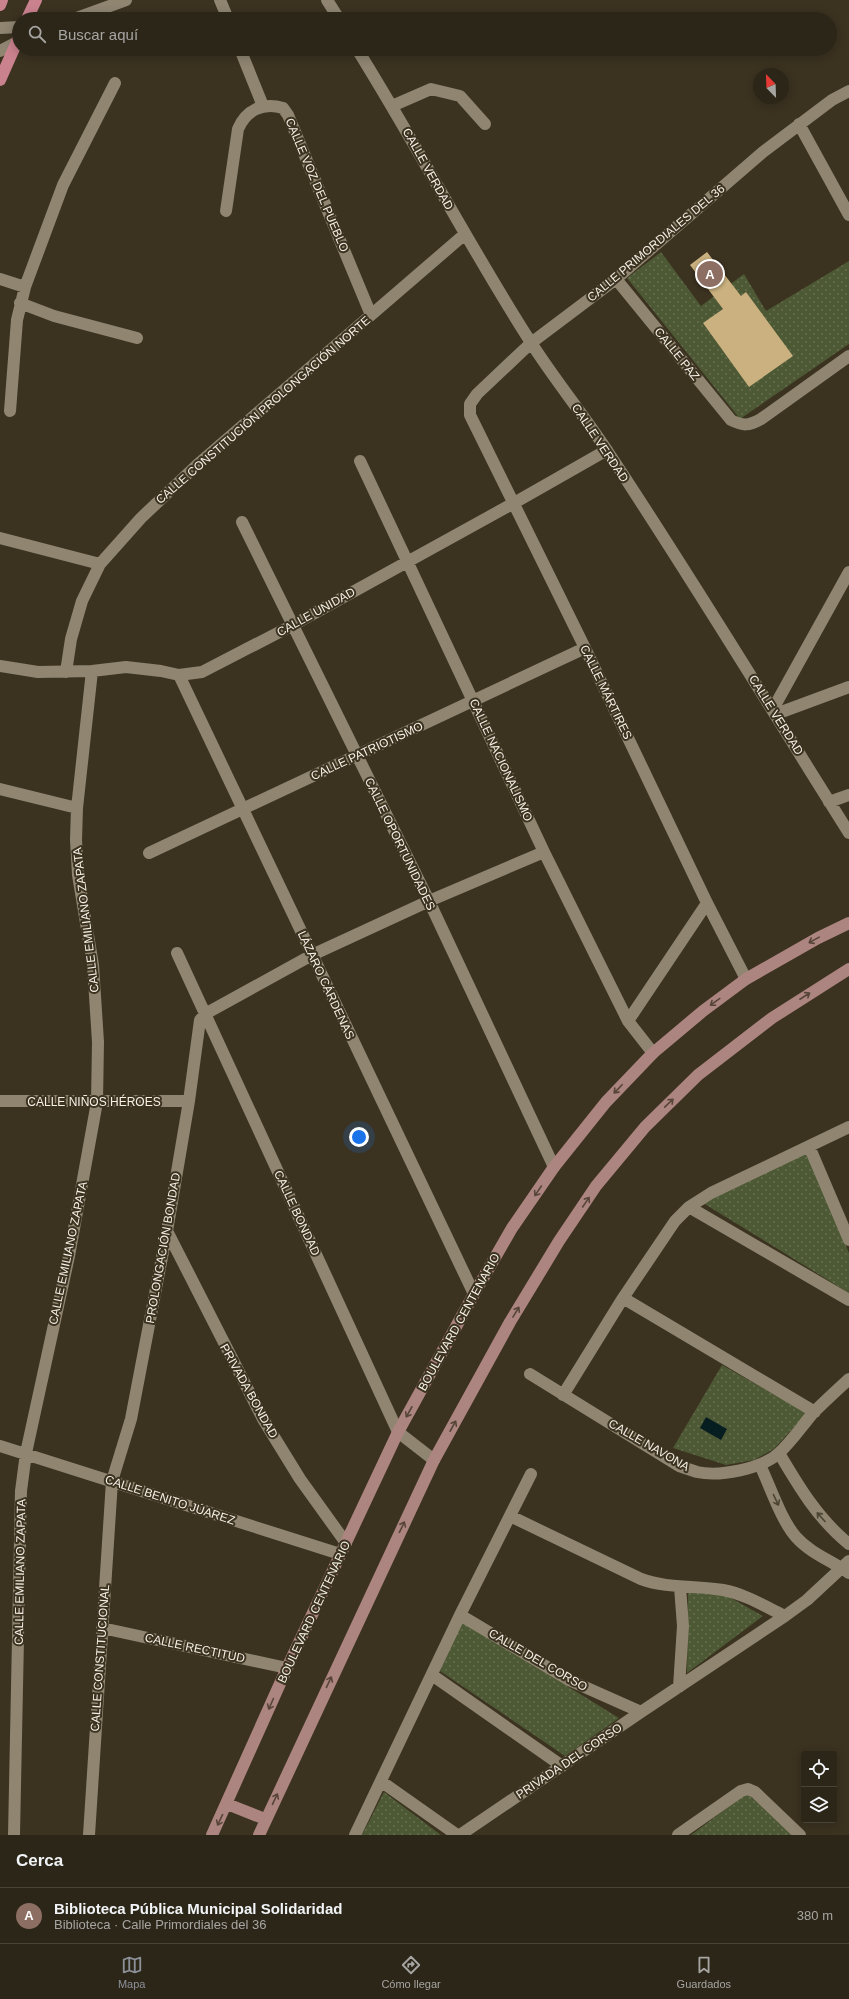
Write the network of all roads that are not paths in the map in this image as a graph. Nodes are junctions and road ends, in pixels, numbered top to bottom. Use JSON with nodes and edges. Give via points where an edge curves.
{"nodes":[{"id":1,"x":2,"y":0,"type":"edge"},
{"id":2,"x":36,"y":0,"type":"edge"},
{"id":3,"x":126,"y":0,"type":"edge"},
{"id":4,"x":220,"y":0,"type":"edge"},
{"id":5,"x":327,"y":0,"type":"edge"},
{"id":6,"x":0,"y":5,"type":"edge"},
{"id":7,"x":30,"y":12,"type":"edge"},
{"id":8,"x":93,"y":12,"type":"edge"},
{"id":9,"x":225,"y":12,"type":"edge"},
{"id":10,"x":335,"y":12,"type":"edge"},
{"id":11,"x":12,"y":27,"type":"edge"},
{"id":12,"x":0,"y":28,"type":"edge"},
{"id":13,"x":12,"y":43,"type":"edge"},
{"id":14,"x":0,"y":50,"type":"edge"},
{"id":15,"x":12,"y":53,"type":"edge"},
{"id":16,"x":243,"y":56,"type":"edge"},
{"id":17,"x":361,"y":56,"type":"edge"},
{"id":18,"x":0,"y":80,"type":"edge"},
{"id":19,"x":115,"y":83,"type":"dead end"},
{"id":20,"x":849,"y":91,"type":"edge"},
{"id":21,"x":263,"y":106,"type":"junction"},
{"id":22,"x":392,"y":106,"type":"junction"},
{"id":23,"x":485,"y":124,"type":"dead end"},
{"id":24,"x":799,"y":124,"type":"junction"},
{"id":25,"x":226,"y":211,"type":"dead end"},
{"id":26,"x":849,"y":215,"type":"edge"},
{"id":27,"x":464,"y":234,"type":"junction"},
{"id":28,"x":0,"y":279,"type":"edge"},
{"id":29,"x":616,"y":279,"type":"junction"},
{"id":30,"x":25,"y":287,"type":"junction"},
{"id":31,"x":20,"y":303,"type":"junction"},
{"id":32,"x":371,"y":316,"type":"junction"},
{"id":33,"x":138,"y":338,"type":"dead end"},
{"id":34,"x":531,"y":343,"type":"junction"},
{"id":35,"x":849,"y":356,"type":"edge"},
{"id":36,"x":470,"y":404,"type":"joint"},
{"id":37,"x":10,"y":410,"type":"dead end"},
{"id":38,"x":607,"y":450,"type":"junction"},
{"id":39,"x":360,"y":461,"type":"dead end"},
{"id":40,"x":514,"y":503,"type":"junction"},
{"id":41,"x":242,"y":522,"type":"dead end"},
{"id":42,"x":0,"y":538,"type":"edge"},
{"id":43,"x":408,"y":561,"type":"junction"},
{"id":44,"x":100,"y":564,"type":"junction"},
{"id":45,"x":849,"y":573,"type":"edge"},
{"id":46,"x":292,"y":625,"type":"junction"},
{"id":47,"x":585,"y":648,"type":"junction"},
{"id":48,"x":0,"y":666,"type":"edge"},
{"id":49,"x":92,"y":671,"type":"junction"},
{"id":50,"x":66,"y":672,"type":"junction"},
{"id":51,"x":179,"y":675,"type":"junction"},
{"id":52,"x":849,"y":687,"type":"edge"},
{"id":53,"x":474,"y":700,"type":"junction"},
{"id":54,"x":774,"y":712,"type":"junction"},
{"id":55,"x":357,"y":755,"type":"junction"},
{"id":56,"x":0,"y":789,"type":"edge"},
{"id":57,"x":849,"y":795,"type":"edge"},
{"id":58,"x":829,"y":802,"type":"junction"},
{"id":59,"x":77,"y":808,"type":"junction"},
{"id":60,"x":243,"y":809,"type":"junction"},
{"id":61,"x":849,"y":834,"type":"edge"},
{"id":62,"x":544,"y":852,"type":"junction"},
{"id":63,"x":149,"y":853,"type":"dead end"},
{"id":64,"x":429,"y":901,"type":"junction"},
{"id":65,"x":707,"y":903,"type":"junction"},
{"id":66,"x":849,"y":923,"type":"edge"},
{"id":67,"x":177,"y":953,"type":"dead end"},
{"id":68,"x":312,"y":955,"type":"junction"},
{"id":69,"x":849,"y":969,"type":"edge"},
{"id":70,"x":746,"y":979,"type":"junction"},
{"id":71,"x":205,"y":1014,"type":"junction"},
{"id":72,"x":628,"y":1021,"type":"junction"},
{"id":73,"x":653,"y":1053,"type":"junction"},
{"id":74,"x":0,"y":1101,"type":"edge"},
{"id":75,"x":189,"y":1101,"type":"junction"},
{"id":76,"x":97,"y":1102,"type":"junction"},
{"id":77,"x":849,"y":1127,"type":"edge"},
{"id":78,"x":809,"y":1146,"type":"junction"},
{"id":79,"x":554,"y":1167,"type":"junction"},
{"id":80,"x":689,"y":1207,"type":"junction"},
{"id":81,"x":167,"y":1231,"type":"junction"},
{"id":82,"x":849,"y":1240,"type":"edge"},
{"id":83,"x":474,"y":1294,"type":"junction"},
{"id":84,"x":623,"y":1298,"type":"junction"},
{"id":85,"x":849,"y":1300,"type":"edge"},
{"id":86,"x":530,"y":1374,"type":"dead end"},
{"id":87,"x":849,"y":1379,"type":"edge"},
{"id":88,"x":563,"y":1395,"type":"junction"},
{"id":89,"x":814,"y":1412,"type":"junction"},
{"id":90,"x":398,"y":1432,"type":"junction"},
{"id":91,"x":0,"y":1446,"type":"edge"},
{"id":92,"x":779,"y":1453,"type":"junction"},
{"id":93,"x":26,"y":1454,"type":"junction"},
{"id":94,"x":434,"y":1460,"type":"junction"},
{"id":95,"x":760,"y":1465,"type":"junction"},
{"id":96,"x":531,"y":1474,"type":"dead end"},
{"id":97,"x":112,"y":1481,"type":"junction"},
{"id":98,"x":510,"y":1516,"type":"junction"},
{"id":99,"x":346,"y":1543,"type":"junction"},
{"id":100,"x":849,"y":1544,"type":"edge"},
{"id":101,"x":340,"y":1554,"type":"junction"},
{"id":102,"x":847,"y":1567,"type":"edge"},
{"id":103,"x":680,"y":1587,"type":"junction"},
{"id":104,"x":460,"y":1615,"type":"junction"},
{"id":105,"x":786,"y":1616,"type":"junction"},
{"id":106,"x":102,"y":1628,"type":"junction"},
{"id":107,"x":287,"y":1668,"type":"junction"},
{"id":108,"x":432,"y":1675,"type":"junction"},
{"id":109,"x":679,"y":1687,"type":"junction"},
{"id":110,"x":641,"y":1712,"type":"junction"},
{"id":111,"x":562,"y":1766,"type":"junction"},
{"id":112,"x":382,"y":1782,"type":"junction"},
{"id":113,"x":227,"y":1804,"type":"junction"},
{"id":114,"x":265,"y":1819,"type":"junction"},
{"id":115,"x":14,"y":1835,"type":"edge"},
{"id":116,"x":88,"y":1835,"type":"edge"},
{"id":117,"x":212,"y":1835,"type":"edge"},
{"id":118,"x":259,"y":1835,"type":"edge"},
{"id":119,"x":355,"y":1835,"type":"edge"},
{"id":120,"x":459,"y":1835,"type":"edge"},
{"id":121,"x":678,"y":1835,"type":"edge"},
{"id":122,"x":800,"y":1835,"type":"edge"}],
"edges":[{"from":1,"to":6,"type":"main road"},
{"from":2,"to":7,"type":"main road"},
{"from":3,"to":8,"type":"street"},
{"from":4,"to":9,"type":"street"},
{"from":5,"to":10,"type":"street"},
{"from":11,"to":12,"type":"street"},
{"from":13,"to":14,"type":"street"},
{"from":15,"to":18,"type":"main road"},
{"from":16,"to":21,"type":"street"},
{"from":17,"to":22,"type":"street","name":"CALLE VERDAD"},
{"from":19,"to":30,"type":"street","via":[[64,185]]},
{"from":20,"to":24,"type":"street","name":"CALLE PRIMORDIALES DEL 36"},
{"from":21,"to":25,"type":"street","via":[[243,119],[238,130]]},
{"from":21,"to":32,"type":"street","name":"CALLE VOZ DEL PUEBLO","via":[[283,108],[288,115]]},
{"from":22,"to":23,"type":"street","via":[[430,89],[460,96]]},
{"from":22,"to":27,"type":"street","name":"CALLE VERDAD"},
{"from":24,"to":26,"type":"street"},
{"from":24,"to":29,"type":"street","name":"CALLE PRIMORDIALES DEL 36","via":[[727,182]]},
{"from":27,"to":32,"type":"street","name":"CALLE CONSTITUCIÓN PROLONGACIÓN NORTE"},
{"from":27,"to":34,"type":"street","name":"CALLE VERDAD"},
{"from":28,"to":30,"type":"street"},
{"from":29,"to":34,"type":"street","name":"CALLE PRIMORDIALES DEL 36"},
{"from":29,"to":35,"type":"street","name":"CALLE PAZ","via":[[731,420],[741,425],[761,419]]},
{"from":30,"to":31,"type":"street"},
{"from":31,"to":33,"type":"street","via":[[61,318]]},
{"from":31,"to":37,"type":"street"},
{"from":32,"to":44,"type":"street","name":"CALLE CONSTITUCIÓN PROLONGACIÓN NORTE","via":[[197,465],[141,518]]},
{"from":34,"to":36,"type":"street","name":"CALLE PRIMORDIALES DEL 36","via":[[477,394]]},
{"from":34,"to":38,"type":"street","name":"CALLE VERDAD"},
{"from":36,"to":40,"type":"street","name":"CALLE MÁRTIRES","via":[[470,416]]},
{"from":38,"to":40,"type":"street","name":"CALLE UNIDAD"},
{"from":38,"to":54,"type":"street","name":"CALLE VERDAD"},
{"from":39,"to":43,"type":"street","name":"CALLE NACIONALISMO"},
{"from":40,"to":43,"type":"street","name":"CALLE UNIDAD"},
{"from":40,"to":47,"type":"street","name":"CALLE MÁRTIRES"},
{"from":41,"to":46,"type":"street","name":"CALLE OPORTUNIDADES"},
{"from":42,"to":44,"type":"street"},
{"from":43,"to":46,"type":"street","name":"CALLE UNIDAD"},
{"from":43,"to":53,"type":"street","name":"CALLE NACIONALISMO"},
{"from":44,"to":50,"type":"street","name":"CALLE CONSTITUCIÓN PROLONGACIÓN NORTE","via":[[82,601],[71,639]]},
{"from":45,"to":54,"type":"street"},
{"from":46,"to":51,"type":"street","name":"CALLE UNIDAD","via":[[202,672]]},
{"from":46,"to":55,"type":"street","name":"CALLE OPORTUNIDADES"},
{"from":47,"to":53,"type":"street","name":"CALLE PATRIOTISMO"},
{"from":47,"to":65,"type":"street","name":"CALLE MÁRTIRES"},
{"from":48,"to":50,"type":"street","name":"CALLE UNIDAD","via":[[38,672]]},
{"from":49,"to":50,"type":"street","name":"CALLE UNIDAD"},
{"from":49,"to":51,"type":"street","name":"CALLE UNIDAD","via":[[126,667]]},
{"from":49,"to":59,"type":"street","name":"CALLE EMILIANO ZAPATA"},
{"from":51,"to":60,"type":"street","name":"LÁZARO CÁRDENAS"},
{"from":52,"to":54,"type":"street"},
{"from":53,"to":55,"type":"street","name":"CALLE PATRIOTISMO"},
{"from":53,"to":62,"type":"street","name":"CALLE NACIONALISMO"},
{"from":54,"to":58,"type":"street","name":"CALLE VERDAD"},
{"from":55,"to":60,"type":"street","name":"CALLE PATRIOTISMO"},
{"from":55,"to":64,"type":"street","name":"CALLE OPORTUNIDADES"},
{"from":56,"to":59,"type":"street"},
{"from":57,"to":58,"type":"street"},
{"from":58,"to":61,"type":"street","name":"CALLE VERDAD"},
{"from":59,"to":76,"type":"street","name":"CALLE EMILIANO ZAPATA","via":[[78,875],[93,964],[98,1042]]},
{"from":60,"to":63,"type":"street","name":"CALLE PATRIOTISMO"},
{"from":60,"to":68,"type":"street","name":"LÁZARO CÁRDENAS"},
{"from":62,"to":64,"type":"street"},
{"from":62,"to":72,"type":"street","name":"CALLE NACIONALISMO"},
{"from":64,"to":68,"type":"street"},
{"from":64,"to":79,"type":"street","name":"CALLE OPORTUNIDADES"},
{"from":65,"to":70,"type":"street","name":"CALLE MÁRTIRES"},
{"from":65,"to":72,"type":"street"},
{"from":66,"to":70,"type":"main road","name":"BOULEVARD CENTENARIO","one_way":true},
{"from":67,"to":71,"type":"street","name":"CALLE BONDAD"},
{"from":68,"to":71,"type":"street"},
{"from":68,"to":83,"type":"street","name":"LÁZARO CÁRDENAS"},
{"from":94,"to":69,"type":"main road","one_way":true,"via":[[510,1322],[559,1241],[596,1186],[644,1126],[698,1075],[766,1022]]},
{"from":70,"to":73,"type":"main road","name":"BOULEVARD CENTENARIO","one_way":true},
{"from":71,"to":75,"type":"street","name":"PROLONGACIÓN BONDAD","via":[[198,1026]]},
{"from":71,"to":90,"type":"street","name":"CALLE BONDAD"},
{"from":72,"to":73,"type":"street","name":"CALLE NACIONALISMO"},
{"from":73,"to":79,"type":"main road","name":"BOULEVARD CENTENARIO","one_way":true,"via":[[606,1102]]},
{"from":74,"to":76,"type":"street","name":"CALLE NIÑOS HÉROES"},
{"from":75,"to":76,"type":"street","name":"CALLE NIÑOS HÉROES"},
{"from":75,"to":81,"type":"street","name":"PROLONGACIÓN BONDAD"},
{"from":76,"to":93,"type":"street","name":"CALLE EMILIANO ZAPATA","via":[[69,1256]]},
{"from":77,"to":78,"type":"street"},
{"from":78,"to":80,"type":"street","via":[[711,1193]]},
{"from":78,"to":82,"type":"street"},
{"from":79,"to":83,"type":"main road","name":"BOULEVARD CENTENARIO","one_way":true,"via":[[512,1228]]},
{"from":80,"to":84,"type":"street","via":[[675,1221]]},
{"from":80,"to":85,"type":"street"},
{"from":81,"to":97,"type":"street","name":"PROLONGACIÓN BONDAD","via":[[131,1419]]},
{"from":81,"to":99,"type":"street","name":"PRIVADA BONDAD","via":[[263,1419],[300,1479]]},
{"from":83,"to":90,"type":"main road","name":"BOULEVARD CENTENARIO","one_way":true},
{"from":84,"to":88,"type":"street"},
{"from":84,"to":89,"type":"street"},
{"from":86,"to":88,"type":"street","name":"CALLE NAVONA"},
{"from":87,"to":89,"type":"street","name":"CALLE NAVONA"},
{"from":88,"to":95,"type":"street","name":"CALLE NAVONA","via":[[686,1468],[698,1472],[725,1472]]},
{"from":89,"to":92,"type":"street","name":"CALLE NAVONA"},
{"from":90,"to":94,"type":"street","name":"CALLE BONDAD"},
{"from":90,"to":99,"type":"main road","name":"BOULEVARD CENTENARIO"},
{"from":91,"to":93,"type":"street","name":"CALLE BENITO JÚAREZ"},
{"from":92,"to":95,"type":"street","name":"CALLE NAVONA"},
{"from":100,"to":92,"type":"street","one_way":true,"via":[[816,1512]]},
{"from":93,"to":97,"type":"street","name":"CALLE BENITO JÚAREZ"},
{"from":93,"to":115,"type":"street","name":"CALLE EMILIANO ZAPATA","via":[[21,1491]]},
{"from":114,"to":94,"type":"main road","one_way":true},
{"from":95,"to":102,"type":"street","one_way":true,"via":[[796,1537],[809,1548]]},
{"from":96,"to":98,"type":"street"},
{"from":97,"to":101,"type":"street","name":"CALLE BENITO JÚAREZ"},
{"from":97,"to":106,"type":"street","name":"CALLE CONSTITUCIONAL"},
{"from":98,"to":103,"type":"street","via":[[641,1580],[662,1586]]},
{"from":98,"to":104,"type":"street"},
{"from":99,"to":101,"type":"main road","name":"BOULEVARD CENTENARIO"},
{"from":101,"to":107,"type":"main road","name":"BOULEVARD CENTENARIO"},
{"from":102,"to":105,"type":"street","name":"PRIVADA DEL CORSO"},
{"from":103,"to":105,"type":"street","via":[[723,1590]]},
{"from":103,"to":109,"type":"street","via":[[684,1626]]},
{"from":104,"to":108,"type":"street"},
{"from":104,"to":110,"type":"street","name":"CALLE DEL CORSO","via":[[569,1680]]},
{"from":105,"to":109,"type":"street","name":"PRIVADA DEL CORSO"},
{"from":106,"to":107,"type":"street","name":"CALLE RECTITUD"},
{"from":106,"to":116,"type":"street","name":"CALLE CONSTITUCIONAL"},
{"from":107,"to":113,"type":"main road","name":"BOULEVARD CENTENARIO","one_way":true},
{"from":108,"to":111,"type":"street"},
{"from":108,"to":112,"type":"street"},
{"from":109,"to":110,"type":"street","name":"PRIVADA DEL CORSO"},
{"from":110,"to":111,"type":"street","name":"PRIVADA DEL CORSO"},
{"from":111,"to":120,"type":"street","name":"PRIVADA DEL CORSO"},
{"from":112,"to":119,"type":"street"},
{"from":112,"to":120,"type":"street"},
{"from":113,"to":114,"type":"main road"},
{"from":113,"to":117,"type":"main road","name":"BOULEVARD CENTENARIO","one_way":true},
{"from":114,"to":118,"type":"main road"},
{"from":121,"to":122,"type":"street","via":[[748,1789],[755,1792]]}]}
